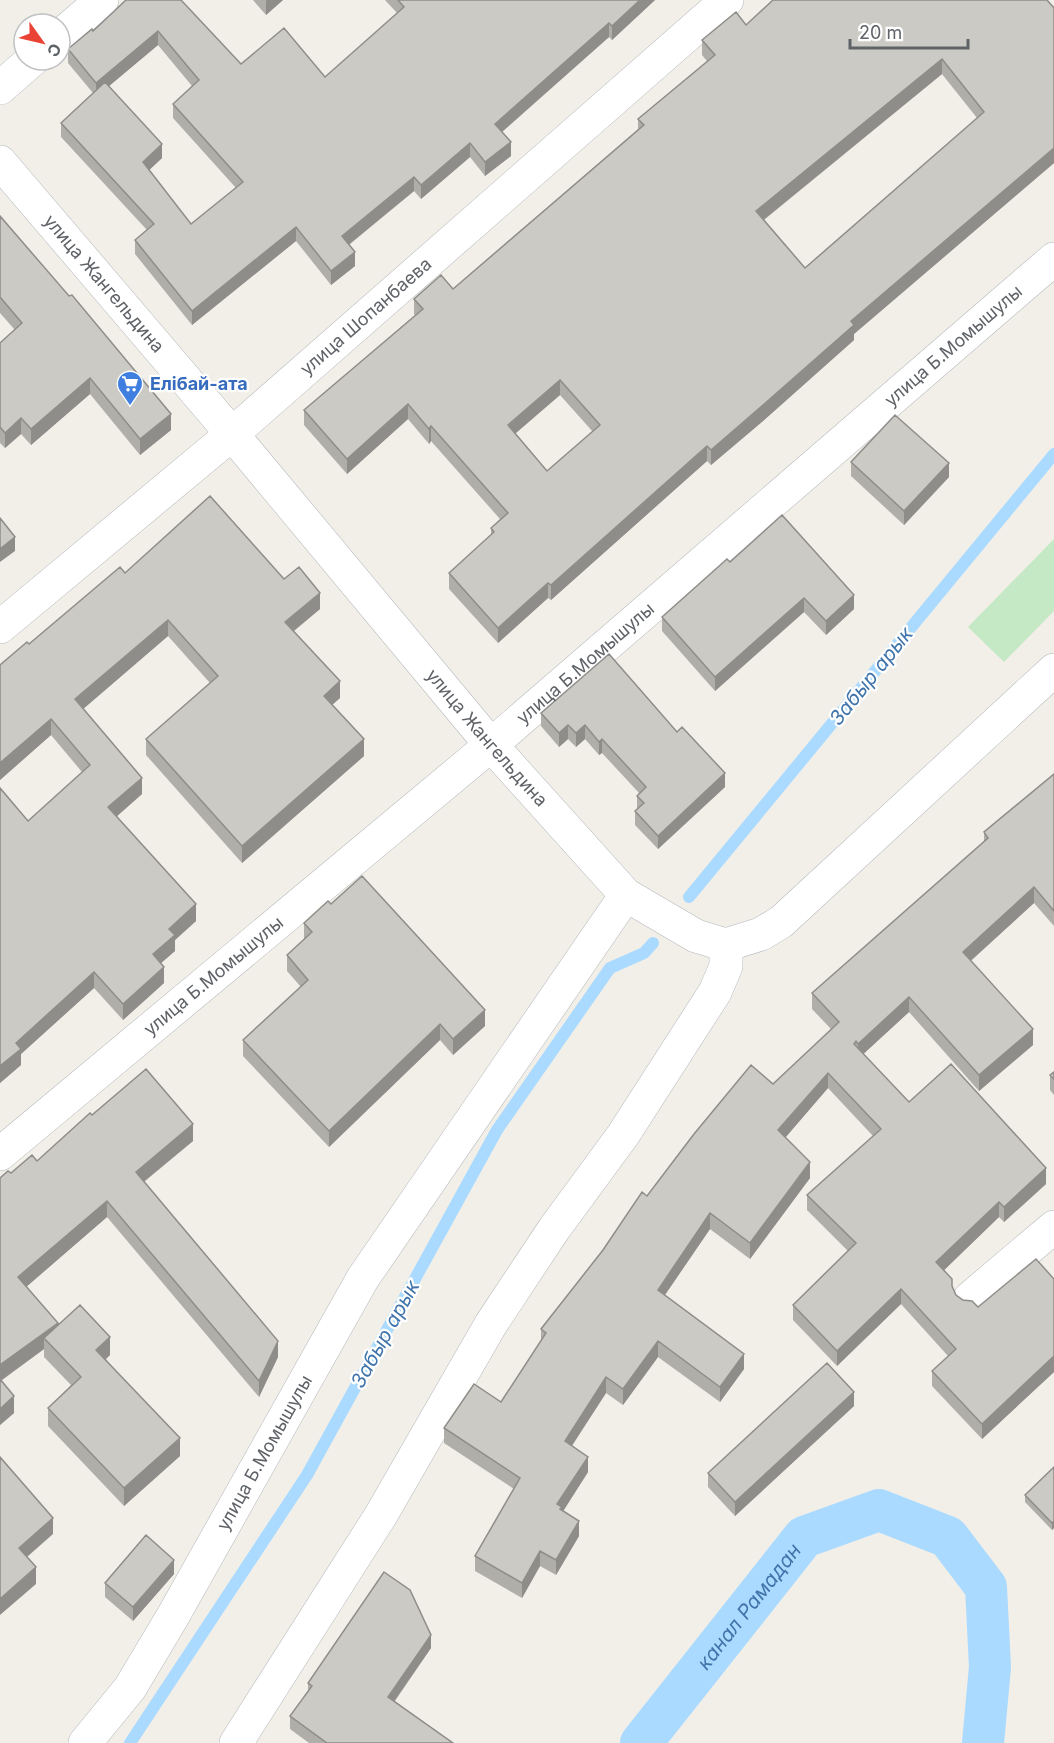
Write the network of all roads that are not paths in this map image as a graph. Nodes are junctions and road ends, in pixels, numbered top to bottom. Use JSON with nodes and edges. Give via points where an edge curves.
{"nodes":[{"id":1,"x":102,"y":0,"type":"edge"},
{"id":2,"x":727,"y":0,"type":"edge"},
{"id":3,"x":72,"y":26,"type":"edge"},
{"id":4,"x":18,"y":72,"type":"edge"},
{"id":5,"x":0,"y":88,"type":"edge"},
{"id":6,"x":0,"y":162,"type":"edge"},
{"id":7,"x":1054,"y":259,"type":"edge"},
{"id":8,"x":232,"y":434,"type":"junction"},
{"id":9,"x":0,"y":627,"type":"edge"},
{"id":10,"x":1054,"y":670,"type":"edge"},
{"id":11,"x":491,"y":745,"type":"junction"},
{"id":12,"x":626,"y":895,"type":"junction"},
{"id":13,"x":726,"y":945,"type":"junction"},
{"id":14,"x":0,"y":1154,"type":"edge"},
{"id":15,"x":1054,"y":1227,"type":"edge"},
{"id":16,"x":970,"y":1298,"type":"edge"},
{"id":17,"x":85,"y":1743,"type":"edge"},
{"id":18,"x":236,"y":1743,"type":"edge"}],
"edges":[{"from":1,"to":3,"type":"street"},
{"from":2,"to":8,"type":"street","name":"улица Шопанбаева"},
{"from":4,"to":5,"type":"street"},
{"from":6,"to":8,"type":"street","name":"улица Жангельдина"},
{"from":7,"to":11,"type":"street","name":"улица Б.Момышулы"},
{"from":8,"to":9,"type":"street","name":"улица Шопанбаева"},
{"from":8,"to":11,"type":"street","name":"улица Жангельдина"},
{"from":10,"to":13,"type":"street","via":[[781,922],[761,934]]},
{"from":11,"to":12,"type":"street","name":"улица Жангельдина"},
{"from":11,"to":14,"type":"street","name":"улица Б.Момышулы"},
{"from":12,"to":13,"type":"street","name":"улица Жангельдина","via":[[696,936]]},
{"from":12,"to":17,"type":"street","name":"улица Б.Момышулы","via":[[363,1278],[130,1688]]},
{"from":13,"to":18,"type":"street","via":[[726,966],[715,992],[623,1135],[554,1228],[491,1324],[381,1515]]},
{"from":15,"to":16,"type":"street"}]}
